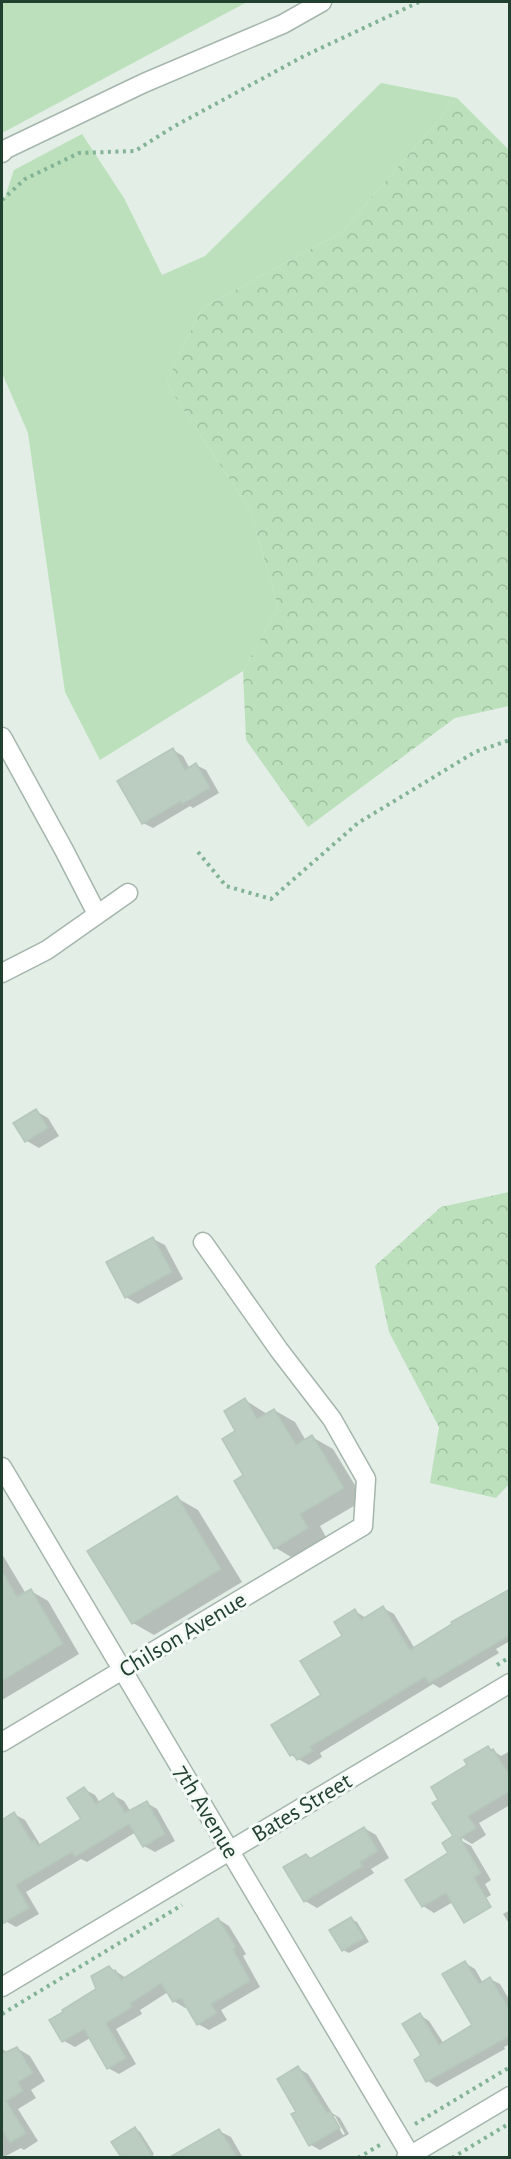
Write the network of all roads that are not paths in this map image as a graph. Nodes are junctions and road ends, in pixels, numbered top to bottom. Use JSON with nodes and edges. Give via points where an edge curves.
{"nodes":[{"id":1,"x":322,"y":2,"type":"edge"},
{"id":2,"x":2,"y":153,"type":"edge"},
{"id":3,"x":2,"y":737,"type":"edge"},
{"id":4,"x":128,"y":893,"type":"dead end"},
{"id":5,"x":97,"y":914,"type":"junction"},
{"id":6,"x":2,"y":974,"type":"edge"},
{"id":7,"x":203,"y":1242,"type":"dead end"},
{"id":8,"x":2,"y":1467,"type":"edge"},
{"id":9,"x":123,"y":1671,"type":"junction"},
{"id":10,"x":510,"y":1683,"type":"edge"},
{"id":11,"x":2,"y":1742,"type":"edge"},
{"id":12,"x":229,"y":1851,"type":"junction"},
{"id":13,"x":2,"y":1987,"type":"edge"},
{"id":14,"x":510,"y":2096,"type":"edge"},
{"id":15,"x":410,"y":2156,"type":"edge"}],
"edges":[{"from":1,"to":2,"type":"street","via":[[283,24],[144,83]]},
{"from":3,"to":5,"type":"street"},
{"from":4,"to":5,"type":"street"},
{"from":5,"to":6,"type":"street","via":[[47,950]]},
{"from":7,"to":9,"type":"street","name":"Chilson Avenue","via":[[332,1419],[366,1479],[363,1526]]},
{"from":8,"to":9,"type":"street","name":"7th Avenue"},
{"from":9,"to":11,"type":"street","name":"Chilson Avenue"},
{"from":9,"to":12,"type":"street","name":"7th Avenue"},
{"from":10,"to":12,"type":"street","name":"Bates Street"},
{"from":12,"to":13,"type":"street","name":"Bates Street"},
{"from":12,"to":15,"type":"street","name":"7th Avenue"},
{"from":14,"to":15,"type":"street"}]}
